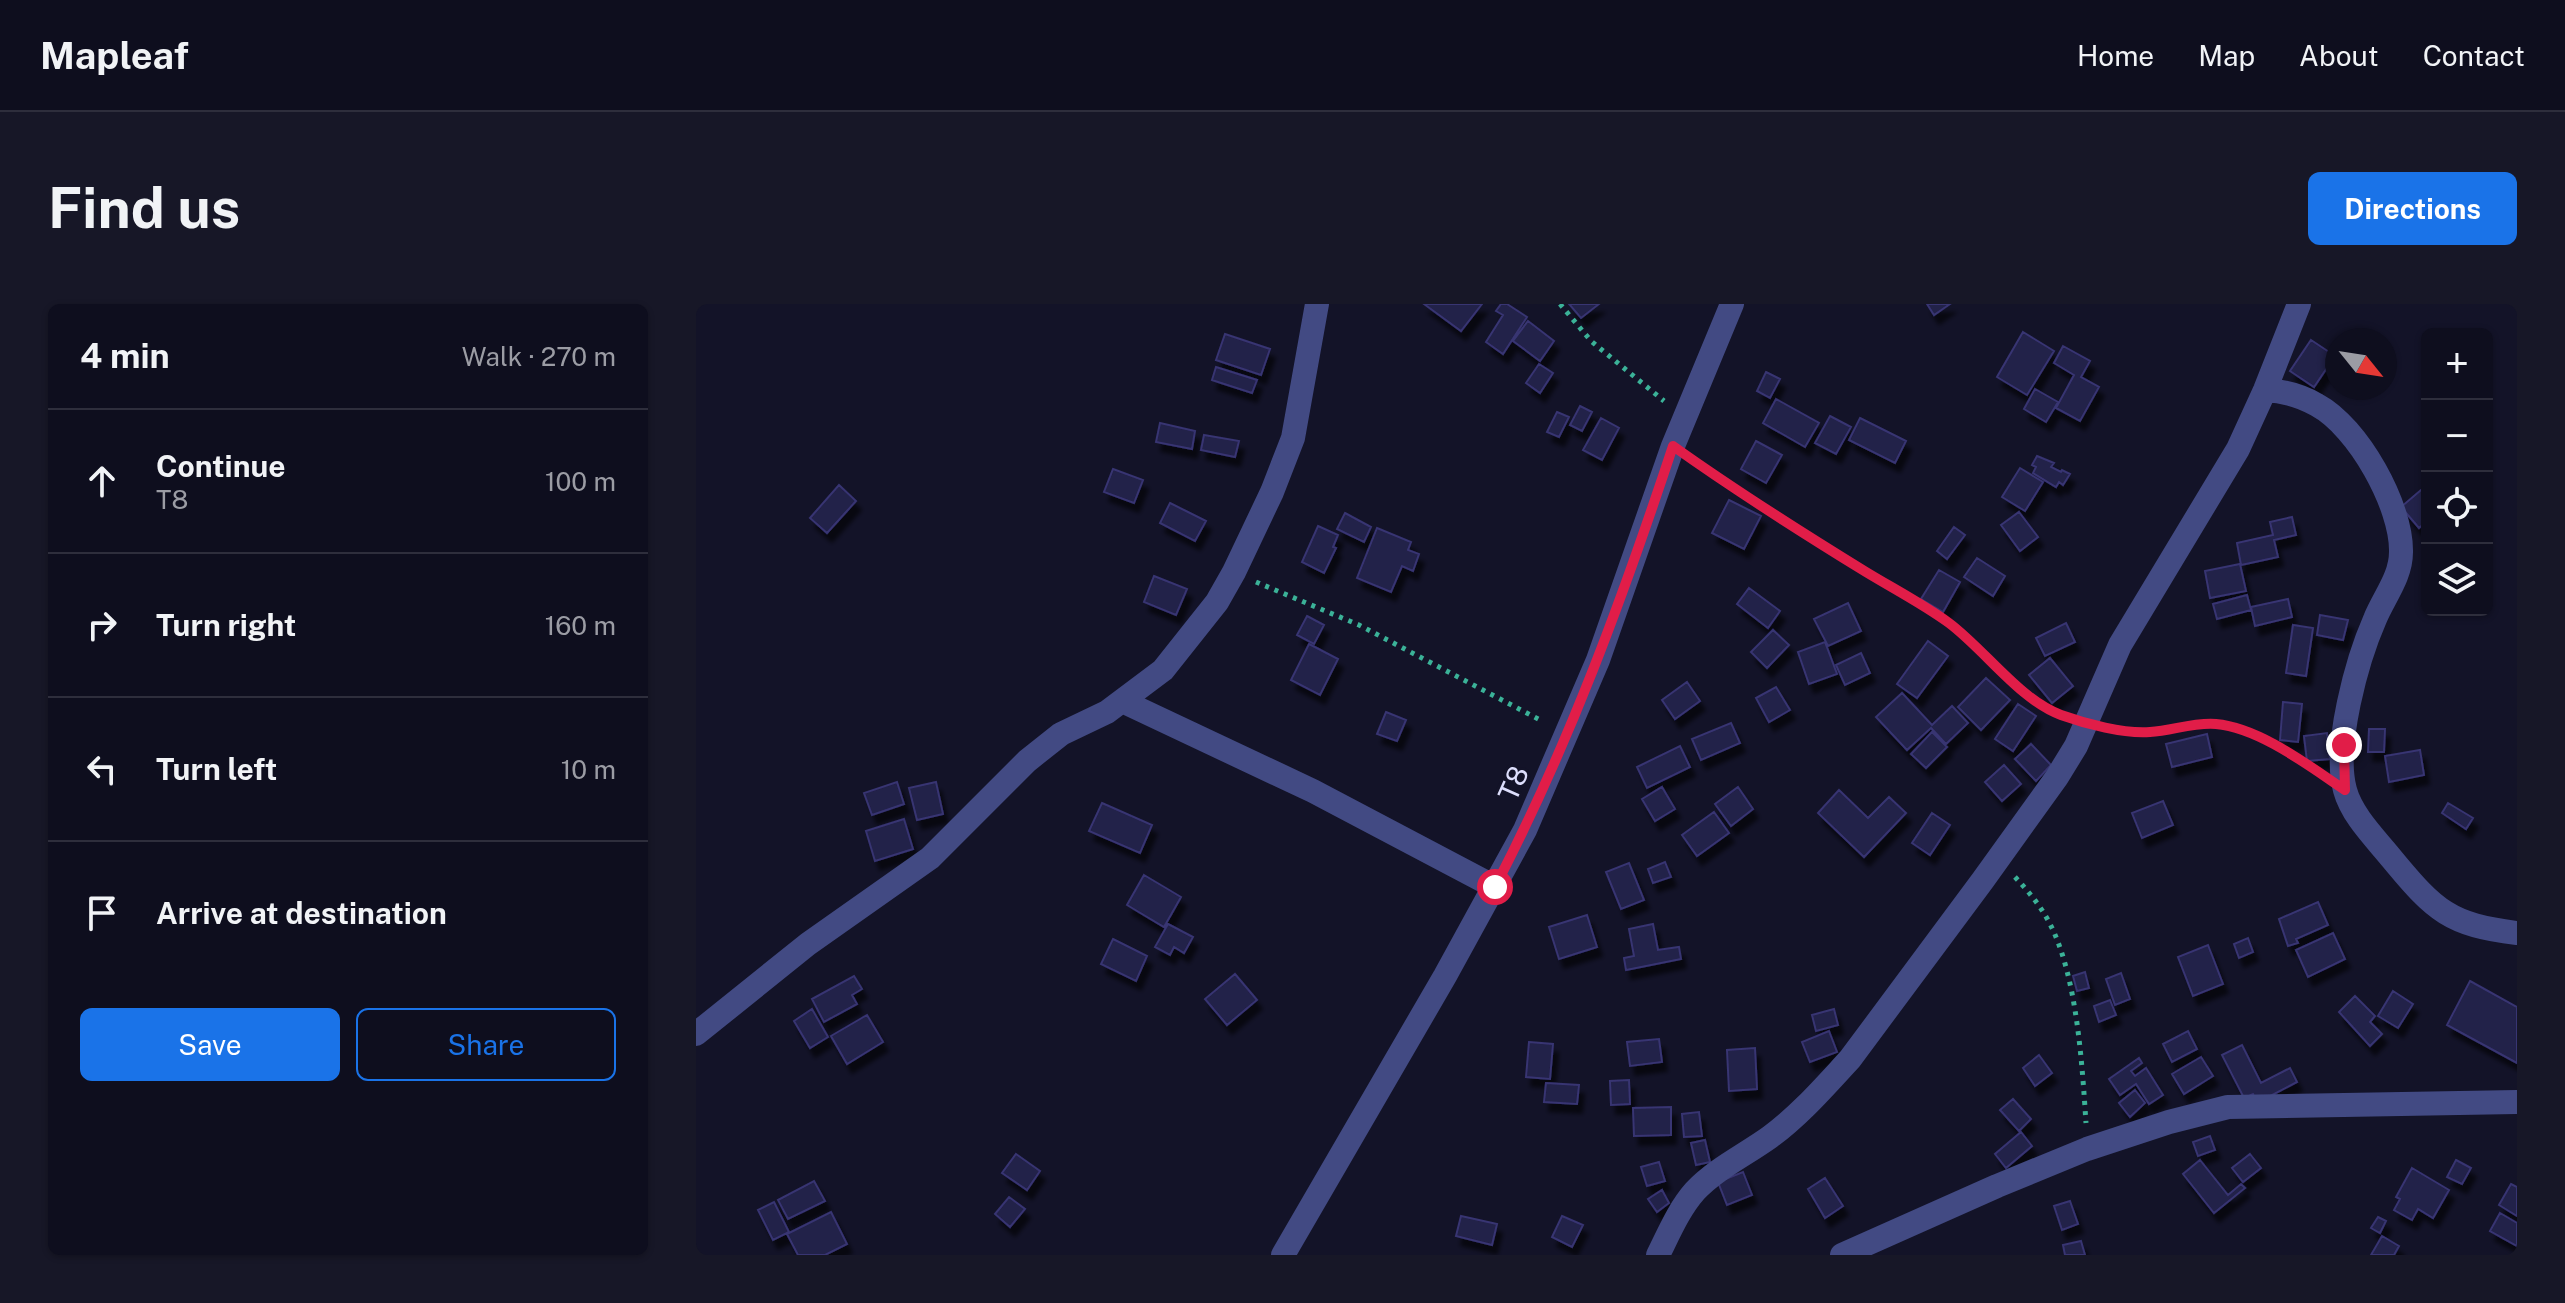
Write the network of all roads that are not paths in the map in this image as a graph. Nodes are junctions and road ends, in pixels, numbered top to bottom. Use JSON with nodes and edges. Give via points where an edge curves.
{"nodes":[{"id":1,"x":1317,"y":304,"type":"edge"},
{"id":2,"x":1732,"y":304,"type":"edge"},
{"id":3,"x":2299,"y":304,"type":"edge"},
{"id":4,"x":2265,"y":390,"type":"junction"},
{"id":5,"x":1122,"y":701,"type":"junction"},
{"id":6,"x":1495,"y":887,"type":"junction"},
{"id":7,"x":2517,"y":933,"type":"edge"},
{"id":8,"x":696,"y":1034,"type":"edge"},
{"id":9,"x":2517,"y":1102,"type":"edge"},
{"id":10,"x":1283,"y":1255,"type":"edge"},
{"id":11,"x":1658,"y":1255,"type":"edge"},
{"id":12,"x":1842,"y":1255,"type":"edge"}],
"edges":[{"from":1,"to":5,"type":"street","via":[[1293,438],[1234,572],[1163,670]]},
{"from":2,"to":6,"type":"street","name":"T8","via":[[1673,446],[1567,735]]},
{"from":3,"to":4,"type":"street"},
{"from":4,"to":7,"type":"street","via":[[2287,391],[2319,405],[2348,430],[2396,517],[2401,553],[2395,583],[2379,608],[2355,676],[2344,745],[2345,790],[2369,831],[2429,901],[2480,929]]},
{"from":4,"to":11,"type":"street","via":[[2238,449],[2120,645],[2088,722],[2057,777],[1850,1059],[1771,1137],[1695,1191]]},
{"from":5,"to":6,"type":"street","via":[[1313,791]]},
{"from":5,"to":8,"type":"street","via":[[1061,734],[930,858],[808,944]]},
{"from":6,"to":10,"type":"street","name":"T8"},
{"from":9,"to":12,"type":"street","via":[[2228,1107],[2087,1149]]}]}
